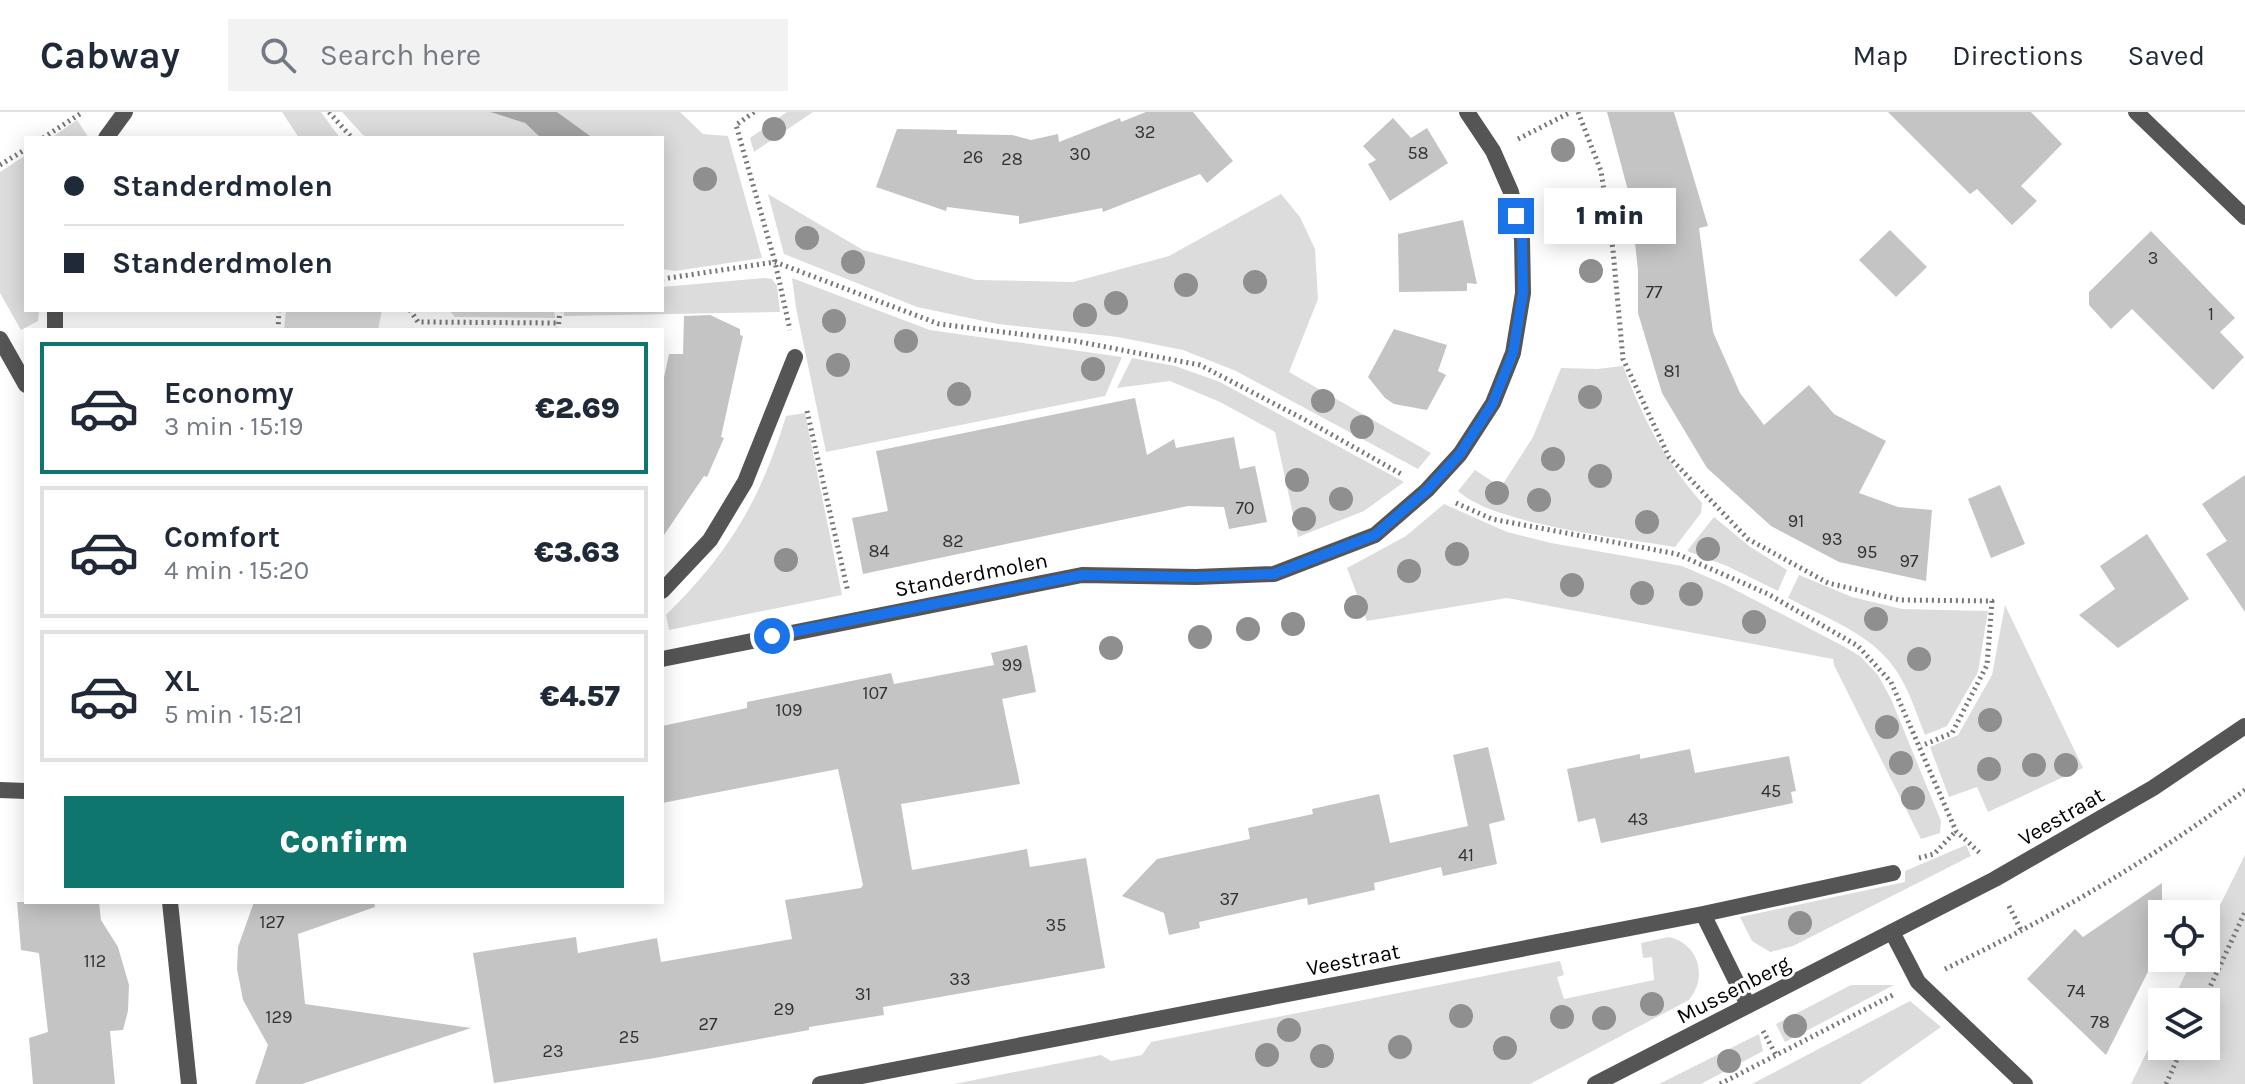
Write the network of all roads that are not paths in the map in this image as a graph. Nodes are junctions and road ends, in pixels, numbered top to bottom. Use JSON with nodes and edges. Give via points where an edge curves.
{"nodes":[{"id":1,"x":125,"y":112,"type":"edge"},
{"id":2,"x":1467,"y":112,"type":"edge"},
{"id":3,"x":2136,"y":112,"type":"edge"},
{"id":4,"x":107,"y":136,"type":"edge"},
{"id":5,"x":2245,"y":217,"type":"edge"},
{"id":6,"x":0,"y":339,"type":"edge"},
{"id":7,"x":795,"y":357,"type":"dead end"},
{"id":8,"x":24,"y":381,"type":"edge"},
{"id":9,"x":664,"y":589,"type":"edge"},
{"id":10,"x":664,"y":659,"type":"edge"},
{"id":11,"x":2245,"y":726,"type":"edge"},
{"id":12,"x":0,"y":790,"type":"edge"},
{"id":13,"x":24,"y":791,"type":"edge"},
{"id":14,"x":1893,"y":873,"type":"road end"},
{"id":15,"x":170,"y":904,"type":"edge"},
{"id":16,"x":1703,"y":914,"type":"junction"},
{"id":17,"x":1892,"y":932,"type":"junction"},
{"id":18,"x":1748,"y":1005,"type":"junction"},
{"id":19,"x":189,"y":1084,"type":"edge"},
{"id":20,"x":820,"y":1084,"type":"edge"},
{"id":21,"x":1595,"y":1084,"type":"edge"},
{"id":22,"x":2025,"y":1084,"type":"edge"}],
"edges":[{"from":1,"to":4,"type":"street"},
{"from":2,"to":10,"type":"street","name":"Standerdmolen","via":[[1511,192],[1522,239],[1523,293],[1513,353],[1493,403],[1460,454],[1375,535],[1274,574],[1082,575]]},
{"from":3,"to":5,"type":"street"},
{"from":6,"to":8,"type":"street"},
{"from":7,"to":9,"type":"street","via":[[745,482],[710,540]]},
{"from":11,"to":17,"type":"street","name":"Veestraat","via":[[2153,788]]},
{"from":12,"to":13,"type":"street"},
{"from":14,"to":16,"type":"street","name":"Veestraat"},
{"from":15,"to":19,"type":"street"},
{"from":16,"to":18,"type":"street"},
{"from":16,"to":20,"type":"street","name":"Veestraat"},
{"from":17,"to":18,"type":"street","name":"Mussenberg"},
{"from":17,"to":22,"type":"street","via":[[1918,982]]},
{"from":18,"to":21,"type":"street","name":"Mussenberg"}]}
